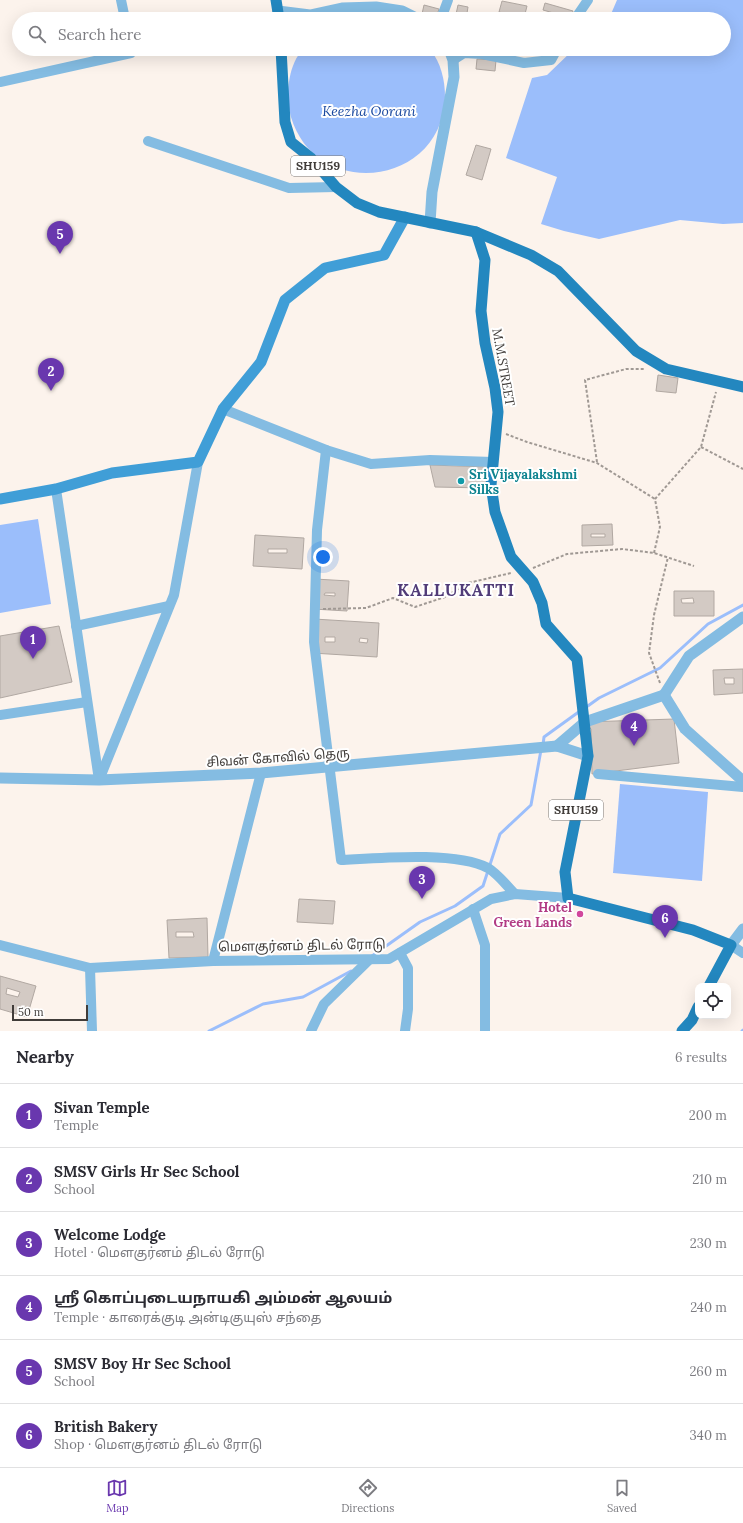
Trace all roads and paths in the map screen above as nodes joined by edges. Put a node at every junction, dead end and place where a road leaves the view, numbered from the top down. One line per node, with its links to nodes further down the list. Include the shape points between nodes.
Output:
1 (121, 0): 5 (street)
2 (276, 0): 6 (main road)
3 (448, 0): 9 (street)
4 (588, 0): 10 (street)
5 (124, 12)
6 (278, 12)
7 (324, 12): 8 (street, via 342,8 376,7)
8 (404, 12)
9 (444, 12)
10 (580, 12)
11 (122, 56): 18 (street)
12 (281, 56): 20 (main road, SHU159, via 285,122 291,142 311,158)
13 (452, 56): 17 (street)
14 (459, 56): 17 (street)
15 (491, 56): 16 (street, via 524,63 551,60)
16 (553, 56)
17 (453, 60): 22 (street, via 454,77 432,192)
18 (0, 82)
19 (148, 141): 20 (street, via 289,188)
20 (336, 187): 21 (main road, SHU159, via 357,203 378,212)
21 (405, 217): 22 (main road, SHU159); 27 (main road, via 384,255 325,268 285,300 261,362)
22 (430, 223): 23 (main road, SHU159)
23 (476, 232): 24 (main road, via 531,255 558,271 636,351); 28 (main road, M.M.STREET / SHU159, via 485,260 481,311 495,388 498,412)
24 (666, 368): 25 (main road); 33 (path, via 626,369 585,380)
25 (719, 381): 26 (main road); 29 (path)
26 (743, 387)
27 (223, 409): 30 (street); 31 (main road)
28 (496, 430): 32 (main road, M.M.STREET / SHU159); 33 (path)
29 (702, 448): 34 (path); 36 (path)
30 (326, 450): 32 (street, via 371,464 430,460); 43 (street, via 317,530)
31 (198, 462): 35 (main road, via 112,473); 42 (street, via 174,595)
32 (493, 462): 41 (main road, M.M.STREET / SHU159, via 491,484 495,512 511,557)
33 (597, 463): 36 (path)
34 (743, 469)
35 (56, 489): 37 (main road); 45 (street)
36 (655, 499): 38 (path, via 660,527)
37 (0, 500)
38 (654, 553): 39 (path); 41 (path, via 622,549 567,554)
39 (668, 557): 40 (path); 46 (path, via 654,615 649,653)
40 (694, 566)
41 (522, 570): 43 (path, via 468,583 445,597 415,607 393,598 366,608); 49 (main road, M.M.STREET / SHU159, via 533,582 542,603 546,624 578,659)
42 (169, 606): 45 (street); 56 (street)
43 (315, 610): 52 (street, via 314,642)
44 (743, 617): 46 (street, via 689,656)
45 (76, 626): 47 (street)
46 (664, 695): 49 (street); 57 (street, via 685,729)
47 (87, 702): 48 (street); 56 (street)
48 (0, 715)
49 (585, 722): 50 (street); 51 (main road, SHU159)
50 (557, 746): 51 (street); 52 (street, சிவன் கோவில் தெரு)
51 (588, 756): 60 (main road, SHU159, via 565,872)
52 (328, 768): 53 (street, சிவன் கோவில் தெரு); 59 (street, via 341,860 403,857 466,860 489,868)
53 (261, 774): 56 (street, சிவன் கோவில் தெரு); 68 (street)
54 (598, 774): 58 (street)
55 (0, 778): 56 (street, சிவன் கோவில் தெரு)
56 (99, 780)
57 (743, 781)
58 (743, 787)
59 (515, 894): 60 (street, மௌகுர்னம் திடல் ரோடு); 61 (street, மௌகுர்னம் திடல் ரோடு, via 491,899)
60 (568, 898): 64 (main road, மௌகுர்னம் திடல் ரோடு, via 693,930)
61 (473, 909): 65 (street, மௌகுர்னம் திடல் ரோடு); 75 (street, via 485,945)
62 (743, 929): 64 (street)
63 (0, 945): 69 (street, மௌகுர்னம் திடல் ரோடு)
64 (731, 945): 66 (street); 70 (main road)
65 (400, 952): 67 (street, மௌகுர்னம் திடல் ரோடு, via 389,959); 74 (street, via 408,968)
66 (743, 953)
67 (369, 960): 68 (street, மௌகுர்னம் திடல் ரோடு); 73 (street, via 324,1004)
68 (213, 961): 69 (street, மௌகுர்னம் திடல் ரோடு)
69 (90, 968): 72 (street)
70 (712, 983)
71 (695, 1014): 76 (main road)
72 (92, 1031)
73 (311, 1031)
74 (405, 1031)
75 (485, 1031)
76 (682, 1031)

